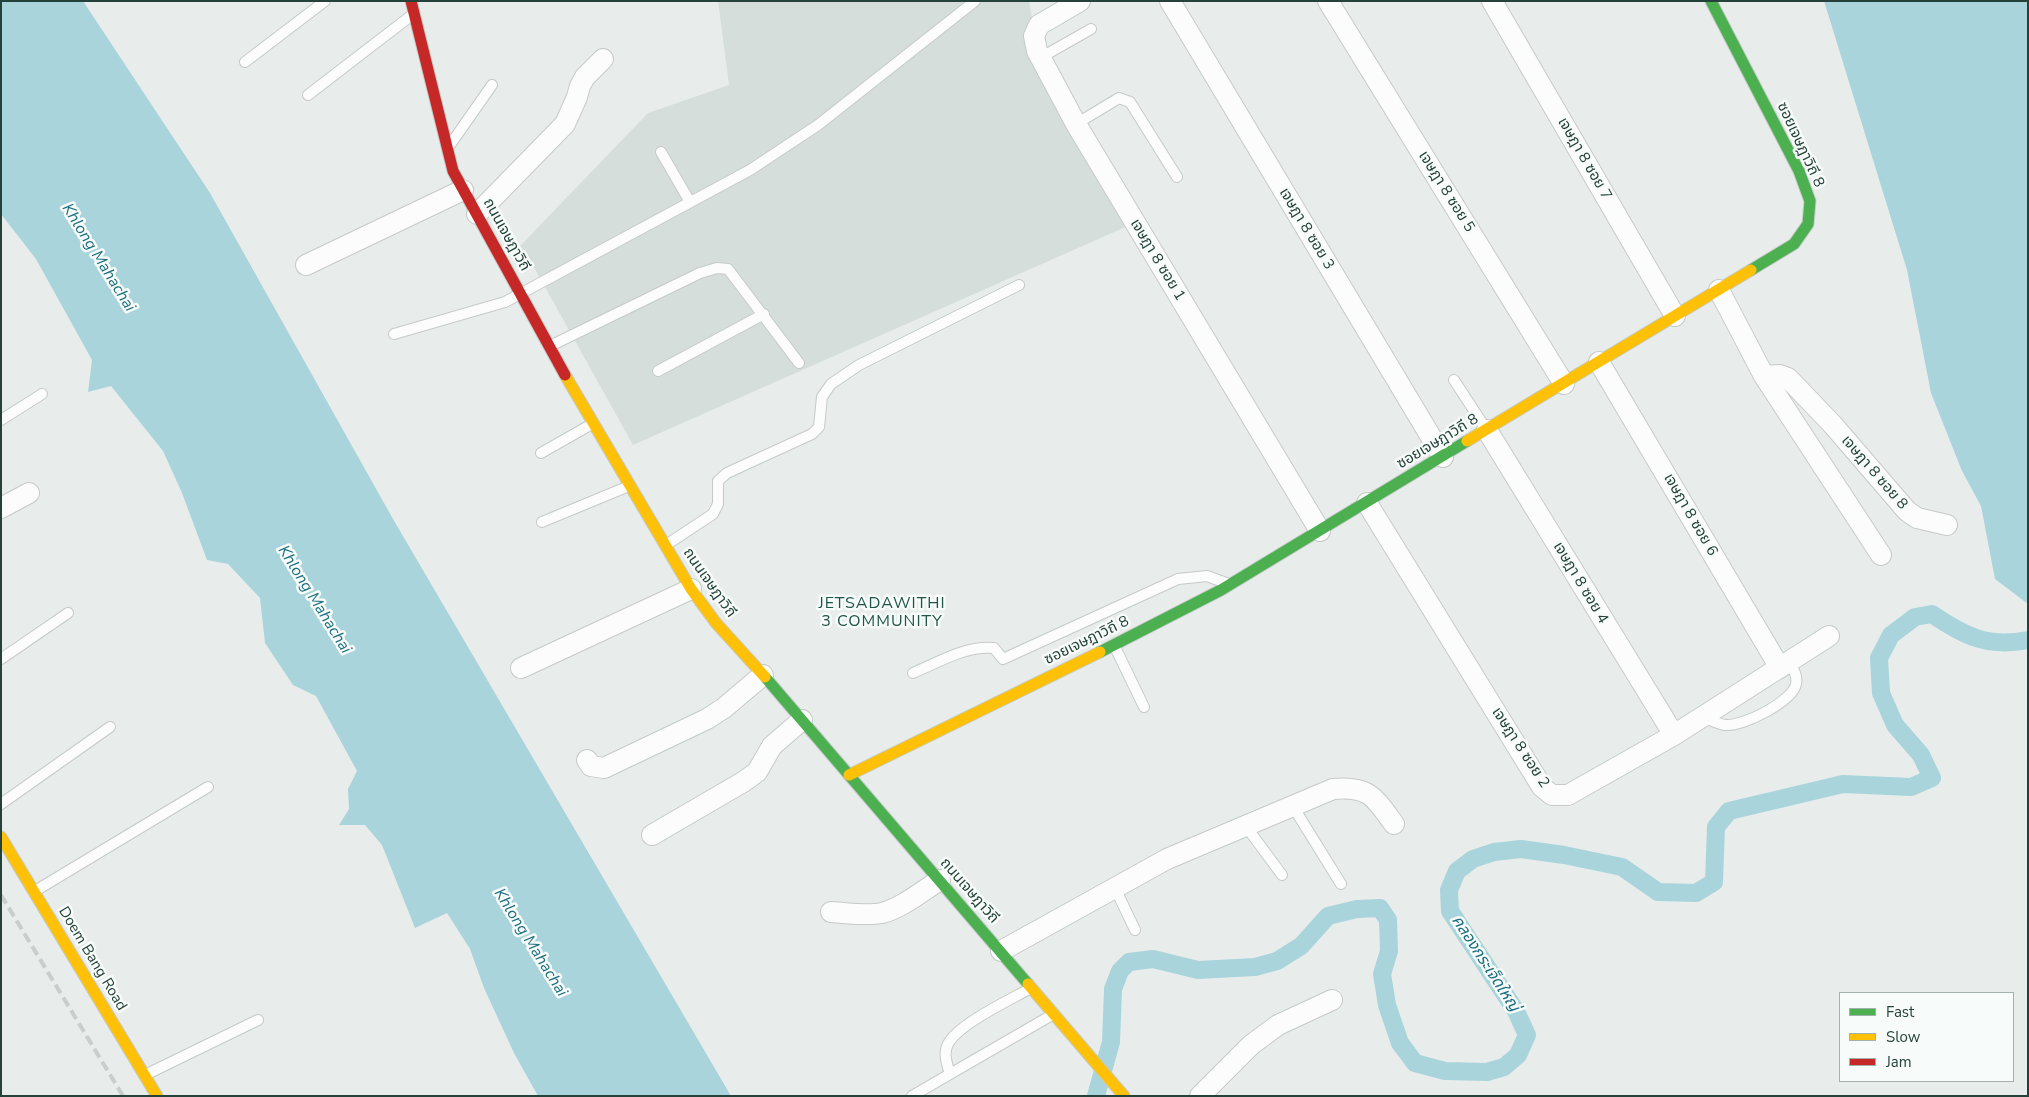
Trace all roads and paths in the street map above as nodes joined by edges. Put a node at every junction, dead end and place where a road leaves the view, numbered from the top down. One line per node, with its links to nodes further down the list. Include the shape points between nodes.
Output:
1 (324, 1): 13 (lane)
2 (411, 1): 9 (street, ถนนเจษฎาวิถี)
3 (975, 1): 21 (lane, via 818,124 750,170)
4 (1080, 1): 11 (street, เจษฎา 8 ซอย 1, via 1038,25 1034,36)
5 (1170, 1): 44 (street, เจษฎา 8 ซอย 3)
6 (1328, 1): 36 (street, เจษฎา 8 ซอย 5)
7 (1492, 1): 28 (street, เจษฎา 8 ซอย 7)
8 (1711, 1): 25 (street, ซอยเจษฎาวิถี 8, via 1799,171 1810,201 1808,224 1794,244)
9 (415, 13): 15 (lane); 17 (street, ถนนเจษฎาวิถี)
10 (1091, 30): 11 (lane)
11 (1040, 58): 16 (street, เจษฎา 8 ซอย 1)
12 (603, 59): 22 (street, via 580,86 565,124)
13 (245, 62)
14 (492, 85): 17 (lane)
15 (308, 95)
16 (1076, 124): 19 (lane, via 1119,98 1130,102); 51 (street, เจษฎา 8 ซอย 1)
17 (447, 150): 20 (street, ถนนเจษฎาวิถี, via 453,171)
18 (661, 152): 21 (lane)
19 (1177, 177)
20 (464, 190): 22 (street, ถนนเจษฎาวิถี); 23 (street)
21 (690, 202): 26 (lane)
22 (477, 214): 26 (street, ถนนเจษฎาวิถี)
23 (306, 265)
24 (1019, 285): 52 (lane, via 859,365 831,384 822,397 819,426 812,434 727,473 718,481 718,504 713,514)
25 (1719, 290): 28 (street, ซอยเจษฎาวิถี 8); 34 (street)
26 (521, 294): 29 (lane, via 490,308); 30 (street, ถนนเจษฎาวิถี)
27 (764, 314): 30 (lane, via 728,269 717,268 700,273); 32 (lane); 33 (lane)
28 (1675, 316): 31 (street, ซอยเจษฎาวิถี 8)
29 (394, 334)
30 (550, 347): 39 (street, ถนนเจษฎาวิถี)
31 (1600, 362): 36 (street, ซอยเจษฎาวิถี 8); 60 (street, เจษฎา 8 ซอย 6)
32 (798, 363)
33 (658, 371)
34 (1764, 376): 40 (street, เจษฎา 8 ซอย 8, via 1788,378); 42 (street)
35 (1454, 380): 41 (lane)
36 (1564, 384): 41 (street, ซอยเจษฎาวิถี 8)
37 (42, 394): 38 (lane)
38 (1, 420)
39 (593, 423): 43 (lane); 45 (street, ถนนเจษฎาวิถี)
40 (1833, 425): 42 (street, เจษฎา 8 ซอย 8); 50 (street, เจษฎา 8 ซอย 8, via 1906,511 1917,518)
41 (1487, 430): 44 (street, ซอยเจษฎาวิถี 8); 68 (street, เจษฎา 8 ซอย 4)
42 (1808, 444): 53 (street)
43 (541, 453)
44 (1443, 457): 47 (street, ซอยเจษฎาวิถี 8)
45 (629, 486): 49 (lane); 52 (street, ถนนเจษฎาวิถี)
46 (29, 493): 48 (street)
47 (1367, 503): 51 (street, ซอยเจษฎาวิถี 8); 68 (street, เจษฎา 8 ซอย 2, via 1542,787 1552,795 1568,795)
48 (1, 508)
49 (542, 522)
50 (1946, 525)
51 (1320, 531): 54 (street, ซอยเจษฎาวิถี 8)
52 (665, 546): 55 (street, ถนนเจษฎาวิถี)
53 (1881, 555)
54 (1230, 584): 58 (street, ซอยเจษฎาวิถี 8); 63 (lane, via 1207,576 1178,579 1003,659 994,648 983,647 967,650)
55 (691, 590): 61 (street); 62 (street, ถนนเจษฎาวิถี)
56 (68, 612): 59 (lane)
57 (1828, 636): 60 (street, เจษฎา 8 ซอย 2)
58 (1114, 644): 64 (lane); 70 (street, ซอยเจษฎาวิถี 8)
59 (1, 659)
60 (1785, 665): 65 (street, เจษฎา 8 ซอย 2); 65 (lane, via 1796,673 1793,693 1760,715 1740,724 1725,725)
61 (521, 668)
62 (763, 674): 66 (street, ถนนเจษฎาวิถี); 69 (street, via 708,719 604,768 596,768)
63 (913, 674)
64 (1144, 707)
65 (1703, 717): 68 (street, เจษฎา 8 ซอย 2)
66 (802, 720): 70 (street, ถนนเจษฎาวิถี); 76 (street, via 772,746 757,772 744,782)
67 (110, 727): 72 (lane)
68 (1674, 735)
69 (587, 760)
70 (849, 775): 79 (street, ถนนเจษฎาวิถี)
71 (208, 787): 82 (lane)
72 (1, 804)
73 (1292, 805): 74 (street, via 1333,789 1363,790 1374,798); 75 (street); 80 (lane)
74 (1394, 824)
75 (1245, 825): 78 (lane); 81 (street, via 1167,859)
76 (652, 835)
77 (1, 838): 82 (street, Doem Bang Road)
78 (1282, 875)
79 (940, 880): 83 (street, via 882,913); 85 (street, ถนนเจษฎาวิถี)
80 (1342, 884)
81 (1115, 888): 84 (lane); 85 (street)
82 (35, 892): 91 (street, Doem Bang Road)
83 (831, 912)
84 (1135, 930)
85 (1001, 951): 86 (street, ถนนเจษฎาวิถี)
86 (1032, 988): 88 (street, ถนนเจษฎาวิถี); 90 (lane, via 959,1030 948,1044 946,1055)
87 (1332, 1000): 95 (street, via 1278,1025 1251,1045)
88 (1054, 1014): 90 (lane); 94 (street, ถนนเจษฎาวิถี)
89 (258, 1020): 91 (lane)
90 (950, 1074): 93 (lane)
91 (144, 1075): 92 (street, Doem Bang Road)
92 (157, 1096)
93 (912, 1096)
94 (1124, 1096)
95 (1200, 1096)

